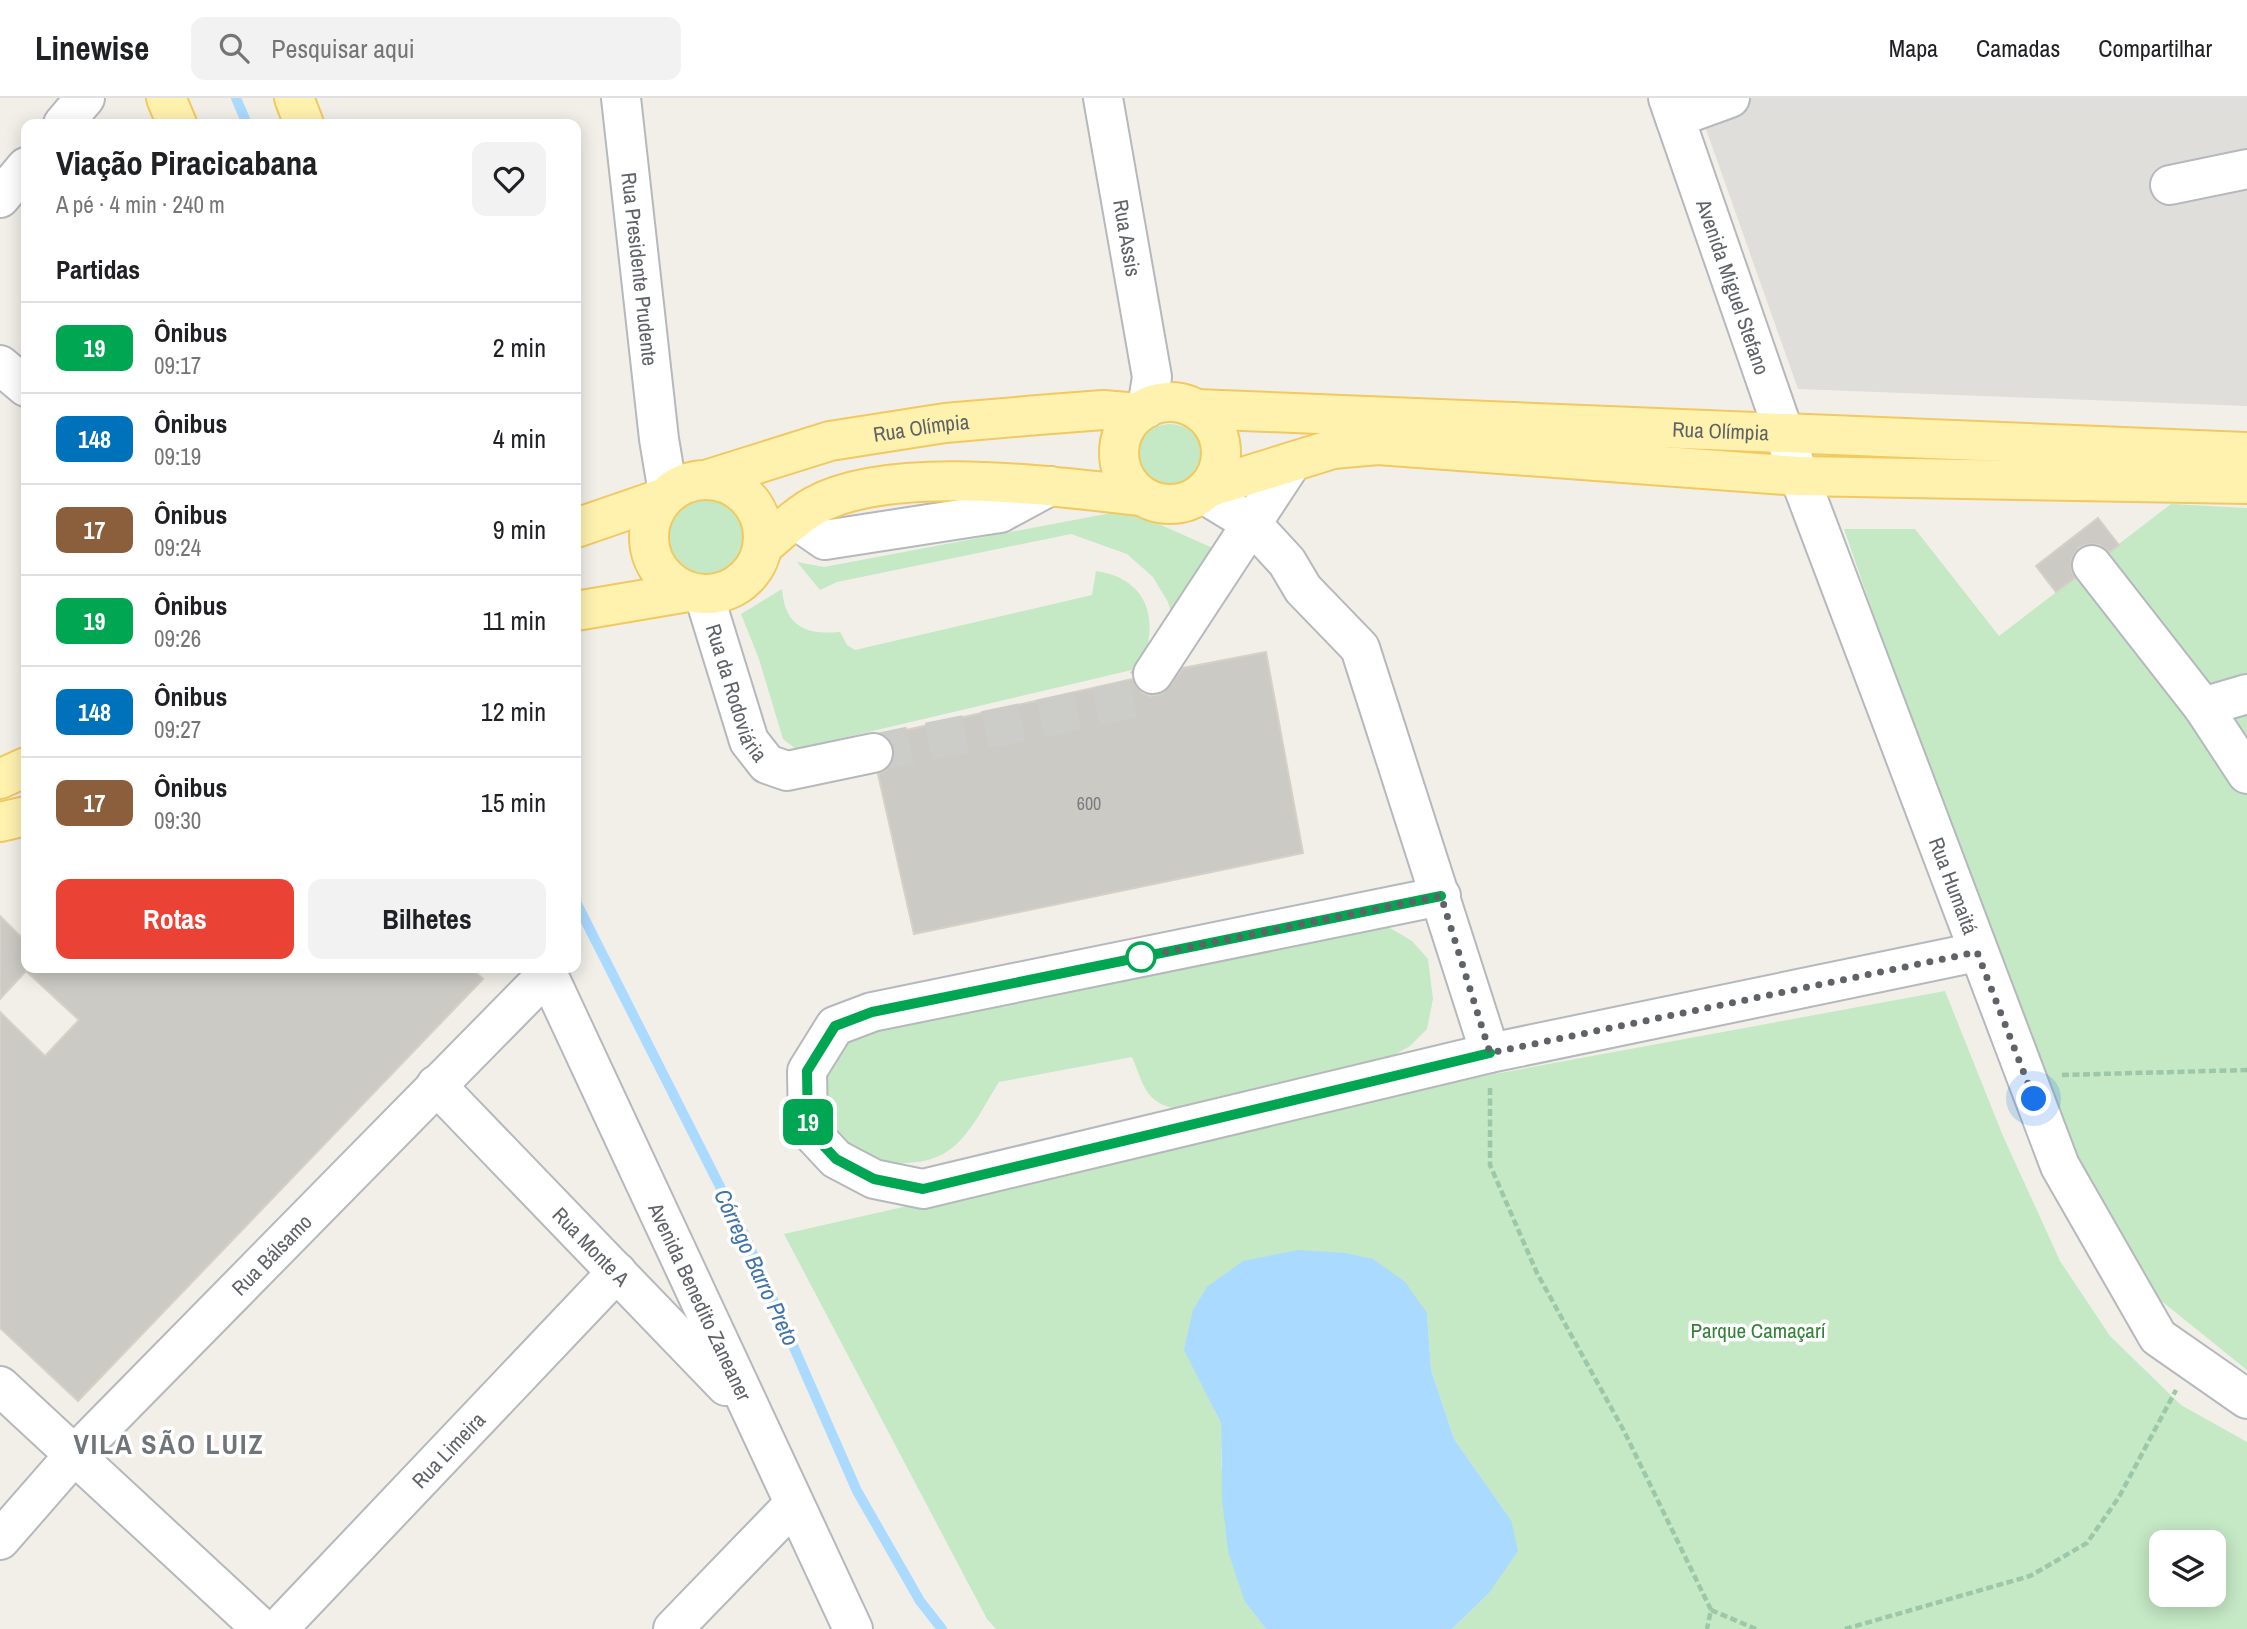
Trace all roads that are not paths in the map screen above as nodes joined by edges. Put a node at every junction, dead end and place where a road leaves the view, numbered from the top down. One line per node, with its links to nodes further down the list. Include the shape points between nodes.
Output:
1 (85, 98): 8 (street)
2 (166, 98): 9 (main road)
3 (294, 98): 10 (main road)
4 (621, 98): 19 (street, Rua Presidente Prudente)
5 (1103, 98): 17 (street, Rua Assis)
6 (1730, 98): 7 (street)
7 (1671, 108): 18 (street, Avenida Miguel Stefano)
8 (67, 119)
9 (175, 119)
10 (302, 119)
11 (2247, 169): 13 (street)
12 (21, 173): 14 (street)
13 (2170, 185)
14 (0, 198)
15 (0, 365): 16 (street)
16 (21, 383)
17 (1161, 402): 18 (main road, Rua Olímpia); 23 (main road, Rua Olímpia, via 945,423 843,439); 25 (main road, via 1210,421 1219,437 1217,473); 27 (main road, via 1126,427 1119,446 1124,473)
18 (1787, 434): 20 (main road, Rua Olímpia); 22 (street, Avenida Miguel Stefano)
19 (659, 439): 23 (street); 26 (street, Rua Presidente Prudente)
20 (2247, 452)
21 (1292, 462): 22 (main road, Rua Olímpia, via 1333,449 1378,445); 25 (main road, Rua Olímpia); 29 (street)
22 (1799, 476): 24 (main road, Rua Olímpia); 42 (street, Rua Humaitá)
23 (706, 479): 26 (main road, via 680,485); 30 (main road, via 739,489 751,500 763,530)
24 (2247, 484)
25 (1197, 495): 27 (main road, via 1160,503); 29 (street)
26 (666, 496): 28 (main road); 32 (main road, via 649,527 652,560 673,585)
27 (1142, 496): 30 (main road, via 1007,482 878,485 813,506)
28 (581, 526)
29 (1241, 536): 34 (street); 41 (street, via 1303,589 1360,648)
30 (763, 545): 32 (main road, via 751,572 738,585 722,592)
31 (2092, 565): 36 (street)
32 (696, 593): 33 (main road); 37 (street, Rua da Rodoviária, via 749,741 766,764 787,771)
33 (581, 610)
34 (1153, 674)
35 (2247, 694): 36 (street)
36 (2203, 707): 39 (street)
37 (873, 753)
38 (21, 769): 40 (main road)
39 (2247, 774)
40 (0, 779)
41 (1441, 896): 45 (street); 45 (street, via 872,1012 835,1026 807,1071 808,1129 836,1159 874,1179 923,1189)
42 (1977, 952): 45 (street); 49 (street, Rua Humaitá, via 2060,1166 2158,1337)
43 (544, 973): 46 (street, Rua Bálsamo)
44 (547, 973): 50 (street, Avenida Benedito Zaneaner)
45 (1490, 1053)
46 (436, 1085): 47 (street, Rua Monte A); 51 (street, Rua Bálsamo)
47 (617, 1272): 50 (street, Rua Monte A); 55 (street, Rua Limeira)
48 (0, 1386): 51 (street)
49 (2247, 1399)
50 (748, 1409): 52 (street, Avenida Benedito Zaneaner)
51 (75, 1454): 53 (street, Rua Bálsamo); 54 (street)
52 (793, 1505): 56 (street); 57 (street, Avenida Benedito Zaneaner)
53 (0, 1540)
54 (262, 1629)
55 (278, 1629)
56 (673, 1629)
57 (853, 1629)

